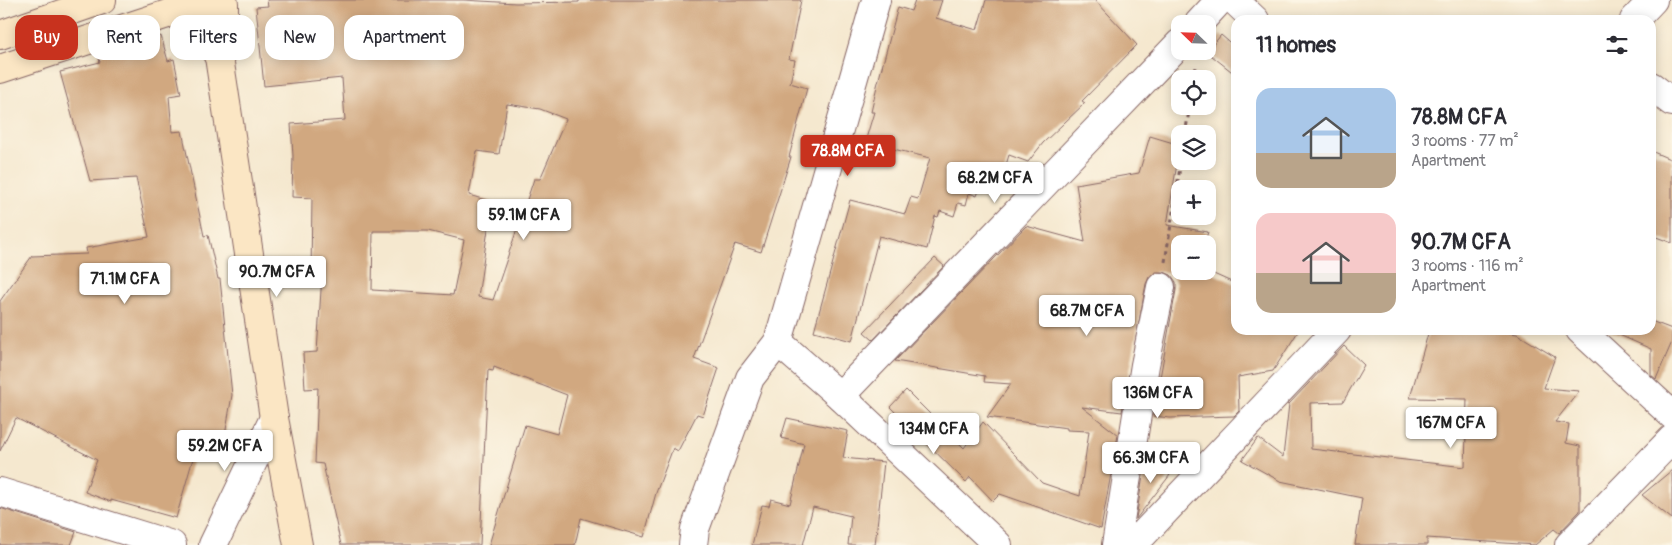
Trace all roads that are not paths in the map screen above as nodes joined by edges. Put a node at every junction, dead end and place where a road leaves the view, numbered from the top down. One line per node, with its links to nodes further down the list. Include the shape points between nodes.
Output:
1 (102, 0): 10 (street)
2 (876, 0): 18 (street)
3 (1220, 0): 7 (street)
4 (1234, 0): 8 (street)
5 (1653, 0): 9 (street)
6 (207, 3): 12 (street); 21 (street, via 206,35 219,57)
7 (1206, 15)
8 (1250, 15)
9 (1639, 15)
10 (0, 35)
11 (1171, 52): 19 (street)
12 (0, 69)
13 (1656, 90): 14 (street)
14 (1672, 102)
15 (1161, 287): 29 (street)
16 (1332, 335): 30 (street)
17 (1585, 335): 20 (street)
18 (778, 342): 19 (street); 27 (street, via 750,378 695,528)
19 (840, 396): 28 (street)
20 (1672, 415)
21 (274, 418): 25 (street); 26 (street)
22 (1672, 439): 31 (street)
23 (0, 492): 24 (street)
24 (172, 545)
25 (213, 545)
26 (298, 545)
27 (693, 545)
28 (998, 545)
29 (1116, 545)
30 (1132, 545)
31 (1569, 545)

